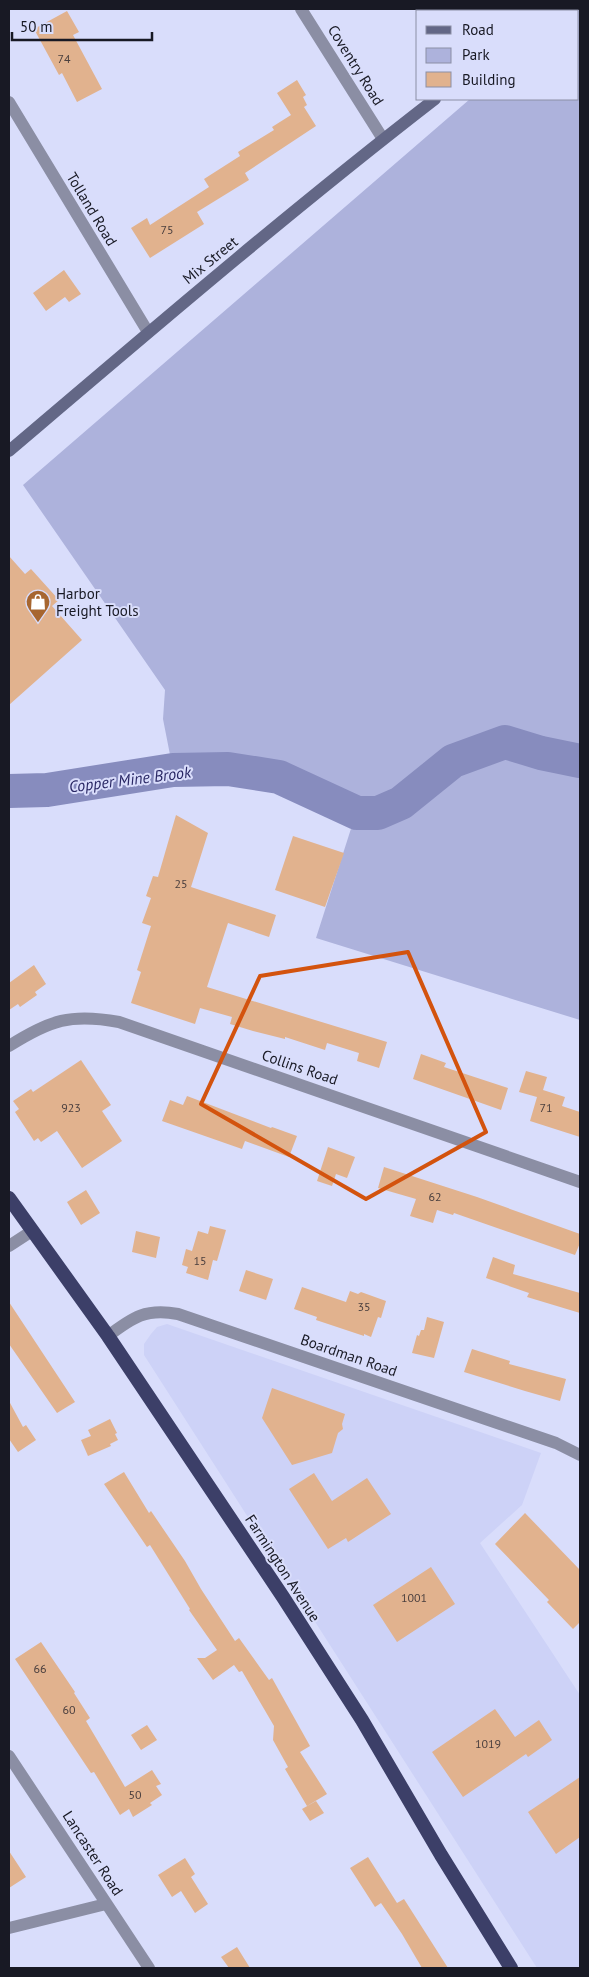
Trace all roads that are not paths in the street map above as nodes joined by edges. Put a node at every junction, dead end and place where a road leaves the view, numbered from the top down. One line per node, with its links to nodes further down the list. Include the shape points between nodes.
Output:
1 (301, 9): 4 (street, Coventry Road)
2 (434, 100): 4 (main road, Mix Street)
3 (9, 102): 5 (street, Tolland Road)
4 (383, 139): 5 (main road, Mix Street)
5 (148, 332): 6 (main road, Mix Street)
6 (9, 451)
7 (9, 1046): 8 (street, Collins Road, via 44,1025 67,1019 120,1022)
8 (580, 1182)
9 (9, 1198): 10 (highway, Farmington Avenue)
10 (32, 1231): 11 (street); 12 (highway, Farmington Avenue)
11 (9, 1246)
12 (108, 1336): 13 (street, Boardman Road, via 138,1315 178,1314 556,1443); 18 (highway, Farmington Avenue, via 278,1588)
13 (580, 1455)
14 (9, 1756): 15 (street, Lancaster Road)
15 (106, 1904): 16 (street); 17 (street, Lancaster Road)
16 (9, 1928)
17 (149, 1968)
18 (511, 1968)

